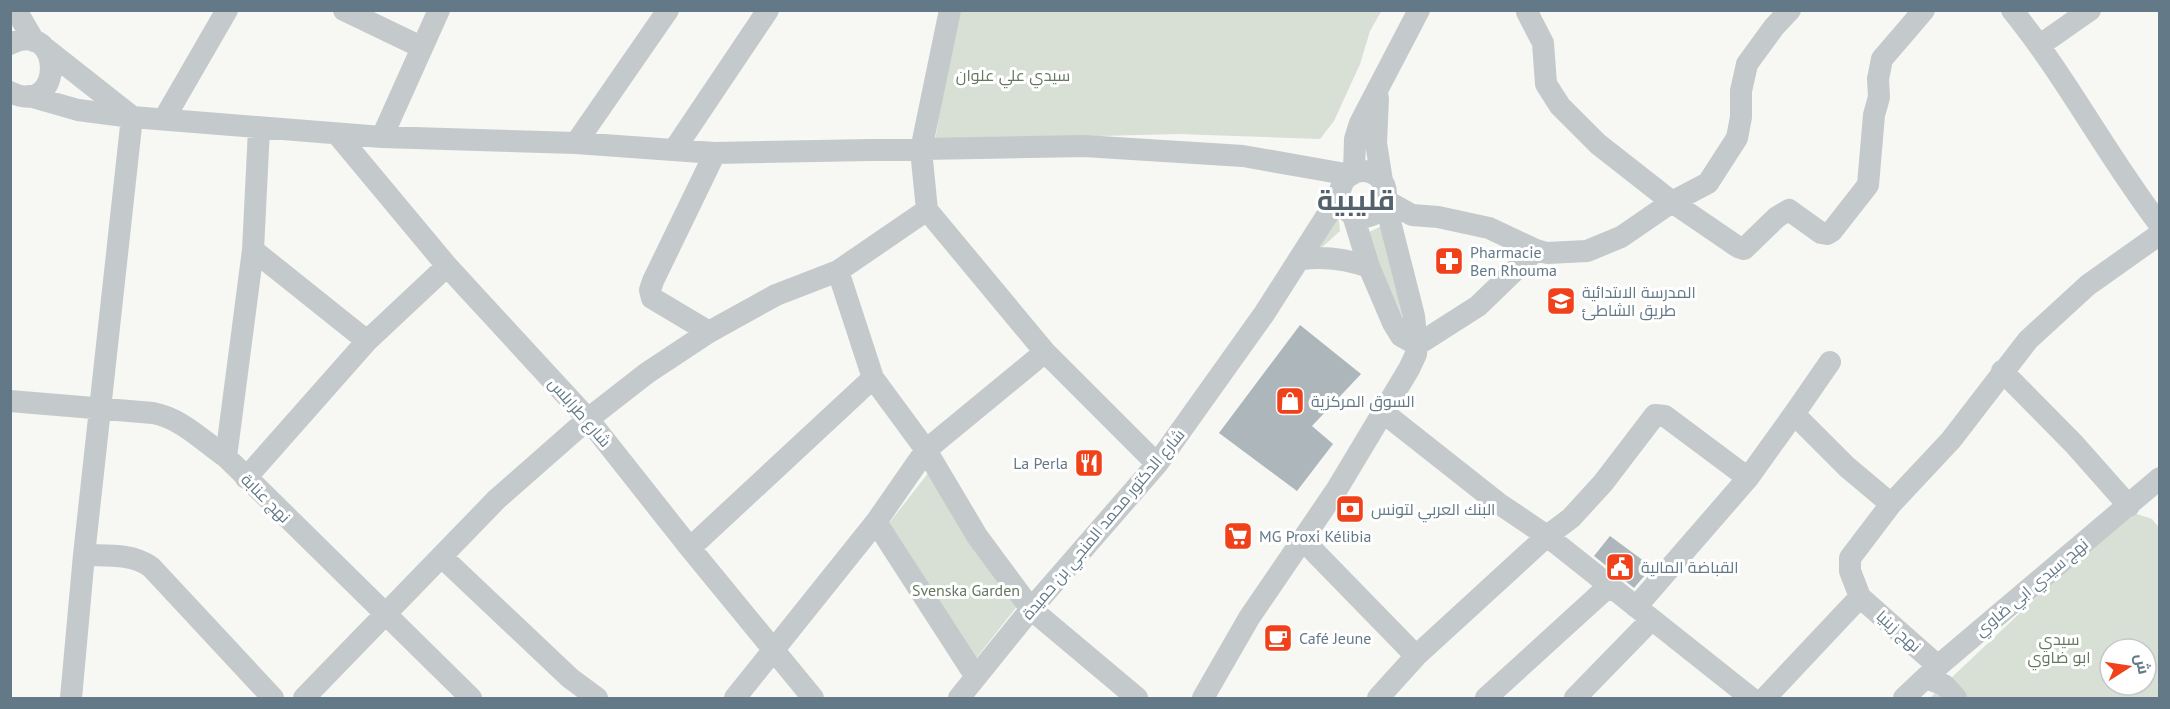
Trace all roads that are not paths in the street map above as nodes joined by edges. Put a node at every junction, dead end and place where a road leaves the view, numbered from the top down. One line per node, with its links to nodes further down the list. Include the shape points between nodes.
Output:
1 (16, 10): 15 (street)
2 (227, 10): 21 (street)
3 (344, 10): 17 (street)
4 (439, 10): 17 (street)
5 (668, 10): 25 (street)
6 (768, 10): 26 (street)
7 (950, 10): 27 (street)
8 (1419, 10): 18 (street)
9 (1790, 10): 31 (street, via 1747,64 1737,138 1728,154 1707,183)
10 (1924, 10): 31 (street, via 1882,59 1868,184 1832,231 1821,233 1789,210 1744,249)
11 (2013, 10): 16 (street)
12 (2090, 10): 16 (street)
13 (1527, 11): 31 (street, via 1543,43 1546,84 1560,106 1598,144)
14 (10, 44): 15 (street, via 21,40)
15 (40, 45): 19 (street, via 51,57 51,76 42,90); 20 (street)
16 (2040, 45): 34 (street, via 2131,187)
17 (421, 47): 24 (street)
18 (1381, 82): 29 (street, via 1360,123); 30 (street, via 1376,122)
19 (18, 98): 20 (street)
20 (132, 117): 21 (street); 50 (street)
21 (164, 119): 22 (street)
22 (259, 129): 23 (street); 36 (street)
23 (337, 134): 24 (street); 39 (street, شارع طرابلس)
24 (382, 137): 25 (street)
25 (576, 142): 26 (street)
26 (674, 150): 28 (street)
27 (921, 150): 28 (street); 29 (street, via 1084,146 1243,156); 32 (street)
28 (715, 153): 42 (street, via 650,291 652,298)
29 (1347, 183): 30 (street, via 1366,171 1372,173); 33 (street, via 1343,205); 38 (street, شارع الدكتور محمد المنجي بن حميدة)
30 (1384, 194): 33 (street, via 1381,209 1368,217); 37 (street, via 1393,207 1412,215 1489,228); 44 (street, via 1414,316)
31 (1672, 202): 37 (street, via 1621,237 1587,251)
32 (927, 210): 41 (street); 45 (street)
33 (1353, 215): 40 (street)
34 (2160, 225)
35 (2160, 234): 47 (street, via 2088,285 2028,340)
36 (253, 250): 43 (street); 55 (street)
37 (1536, 250): 44 (street, via 1478,306)
38 (1301, 259): 40 (street, via 1343,259); 56 (street, شارع الدكتور محمد المنجي بن حميدة)
39 (447, 266): 43 (street); 53 (street, شارع طرابلس)
40 (1369, 267): 44 (street, via 1396,330)
41 (838, 271): 42 (street, via 776,296); 48 (street)
42 (709, 332): 53 (street)
43 (367, 341): 57 (street)
44 (1417, 345): 51 (street, via 1410,366)
45 (1045, 352): 54 (street); 56 (street)
46 (1830, 362): 52 (street)
47 (2002, 371): 60 (street, via 1951,440); 61 (street)
48 (873, 378): 54 (street); 65 (street)
49 (10, 401): 50 (street, نهج عنابة)
50 (101, 407): 55 (street, نهج عنابة, via 166,415); 66 (street)
51 (1383, 412): 63 (street, via 1498,503); 64 (street)
52 (1794, 414): 58 (street); 60 (street)
53 (588, 419): 65 (street, شارع طرابلس); 67 (street, via 496,499)
54 (926, 450): 62 (street); 70 (street, via 977,536)
55 (226, 457): 57 (street, نهج عنابة)
56 (1157, 464): 70 (street, شارع الدكتور محمد المنجي بن حميدة)
57 (246, 478): 71 (street, نهج عنابة)
58 (1748, 478): 63 (street, via 1658,414 1603,483); 72 (street)
59 (2160, 478): 61 (street, نهج سيدي ابي ضاوي)
60 (1891, 504): 69 (street, via 1850,558 1850,571)
61 (2129, 506): 75 (street, نهج سيدي ابي ضاوي)
62 (876, 522): 73 (street); 76 (street)
63 (1547, 536): 68 (street); 74 (street)
64 (1303, 540): 74 (street); 88 (street, via 1249,618)
65 (690, 548): 73 (street, شارع طرابلس)
66 (84, 555): 79 (street); 80 (street, via 132,557 151,567)
67 (442, 557): 71 (street); 83 (street)
68 (1609, 586): 72 (street); 89 (street)
69 (1860, 597): 75 (street, نهج زينيا); 91 (street)
70 (1031, 609): 76 (street, شارع الدكتور محمد المنجي بن حميدة); 87 (street)
71 (384, 614): 81 (street); 82 (street, نهج عنابة)
72 (1644, 614): 77 (street); 90 (street)
73 (774, 650): 84 (street); 85 (street, شارع طرابلس)
74 (1416, 656): 78 (street)
75 (1932, 672): 92 (street, نهج سيدي ابي ضاوي); 93 (street, نهج زينيا)
76 (976, 676): 86 (street, شارع الدكتور محمد المنجي بن حميدة)
77 (1583, 696)
78 (1382, 697)
79 (70, 699)
80 (273, 699)
81 (304, 699)
82 (471, 699)
83 (597, 699)
84 (735, 699)
85 (813, 699)
86 (958, 699)
87 (1137, 699)
88 (1203, 699)
89 (1486, 699)
90 (1751, 699)
91 (1765, 699)
92 (1904, 699)
93 (1956, 699)

